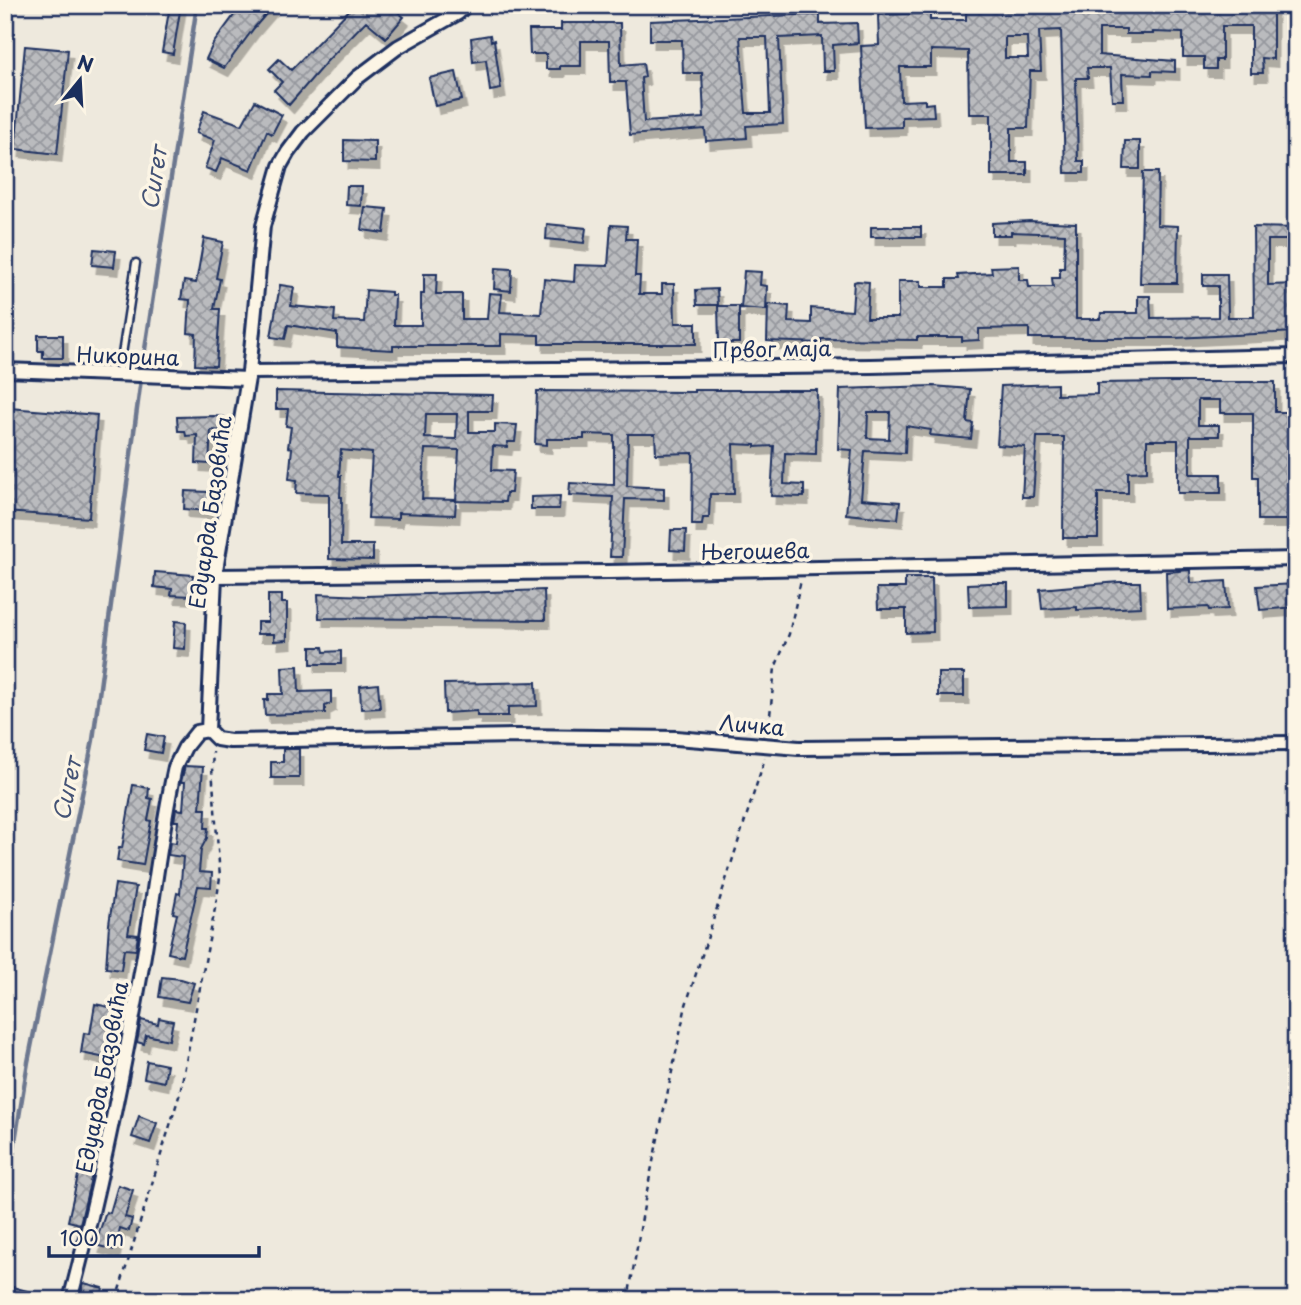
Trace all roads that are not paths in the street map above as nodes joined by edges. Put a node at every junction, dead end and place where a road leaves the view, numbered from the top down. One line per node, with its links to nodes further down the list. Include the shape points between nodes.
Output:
1 (466, 5): 6 (street, Едуарда Базовића, via 357,78 288,152 263,226)
2 (136, 263): 5 (lane)
3 (1296, 356): 6 (street, Првог маја)
4 (5, 370): 5 (street, Никорина)
5 (119, 374): 6 (street, Никорина)
6 (249, 375): 8 (street, Едуарда Базовића)
7 (1296, 559): 8 (street, Његошева)
8 (215, 576): 9 (street, Едуарда Базовића)
9 (213, 734): 10 (street, Личка, via 230,741 676,738 823,748); 11 (street, Едуарда Базовића, via 197,732 175,766 111,1127)
10 (1296, 743)
11 (70, 1300)

